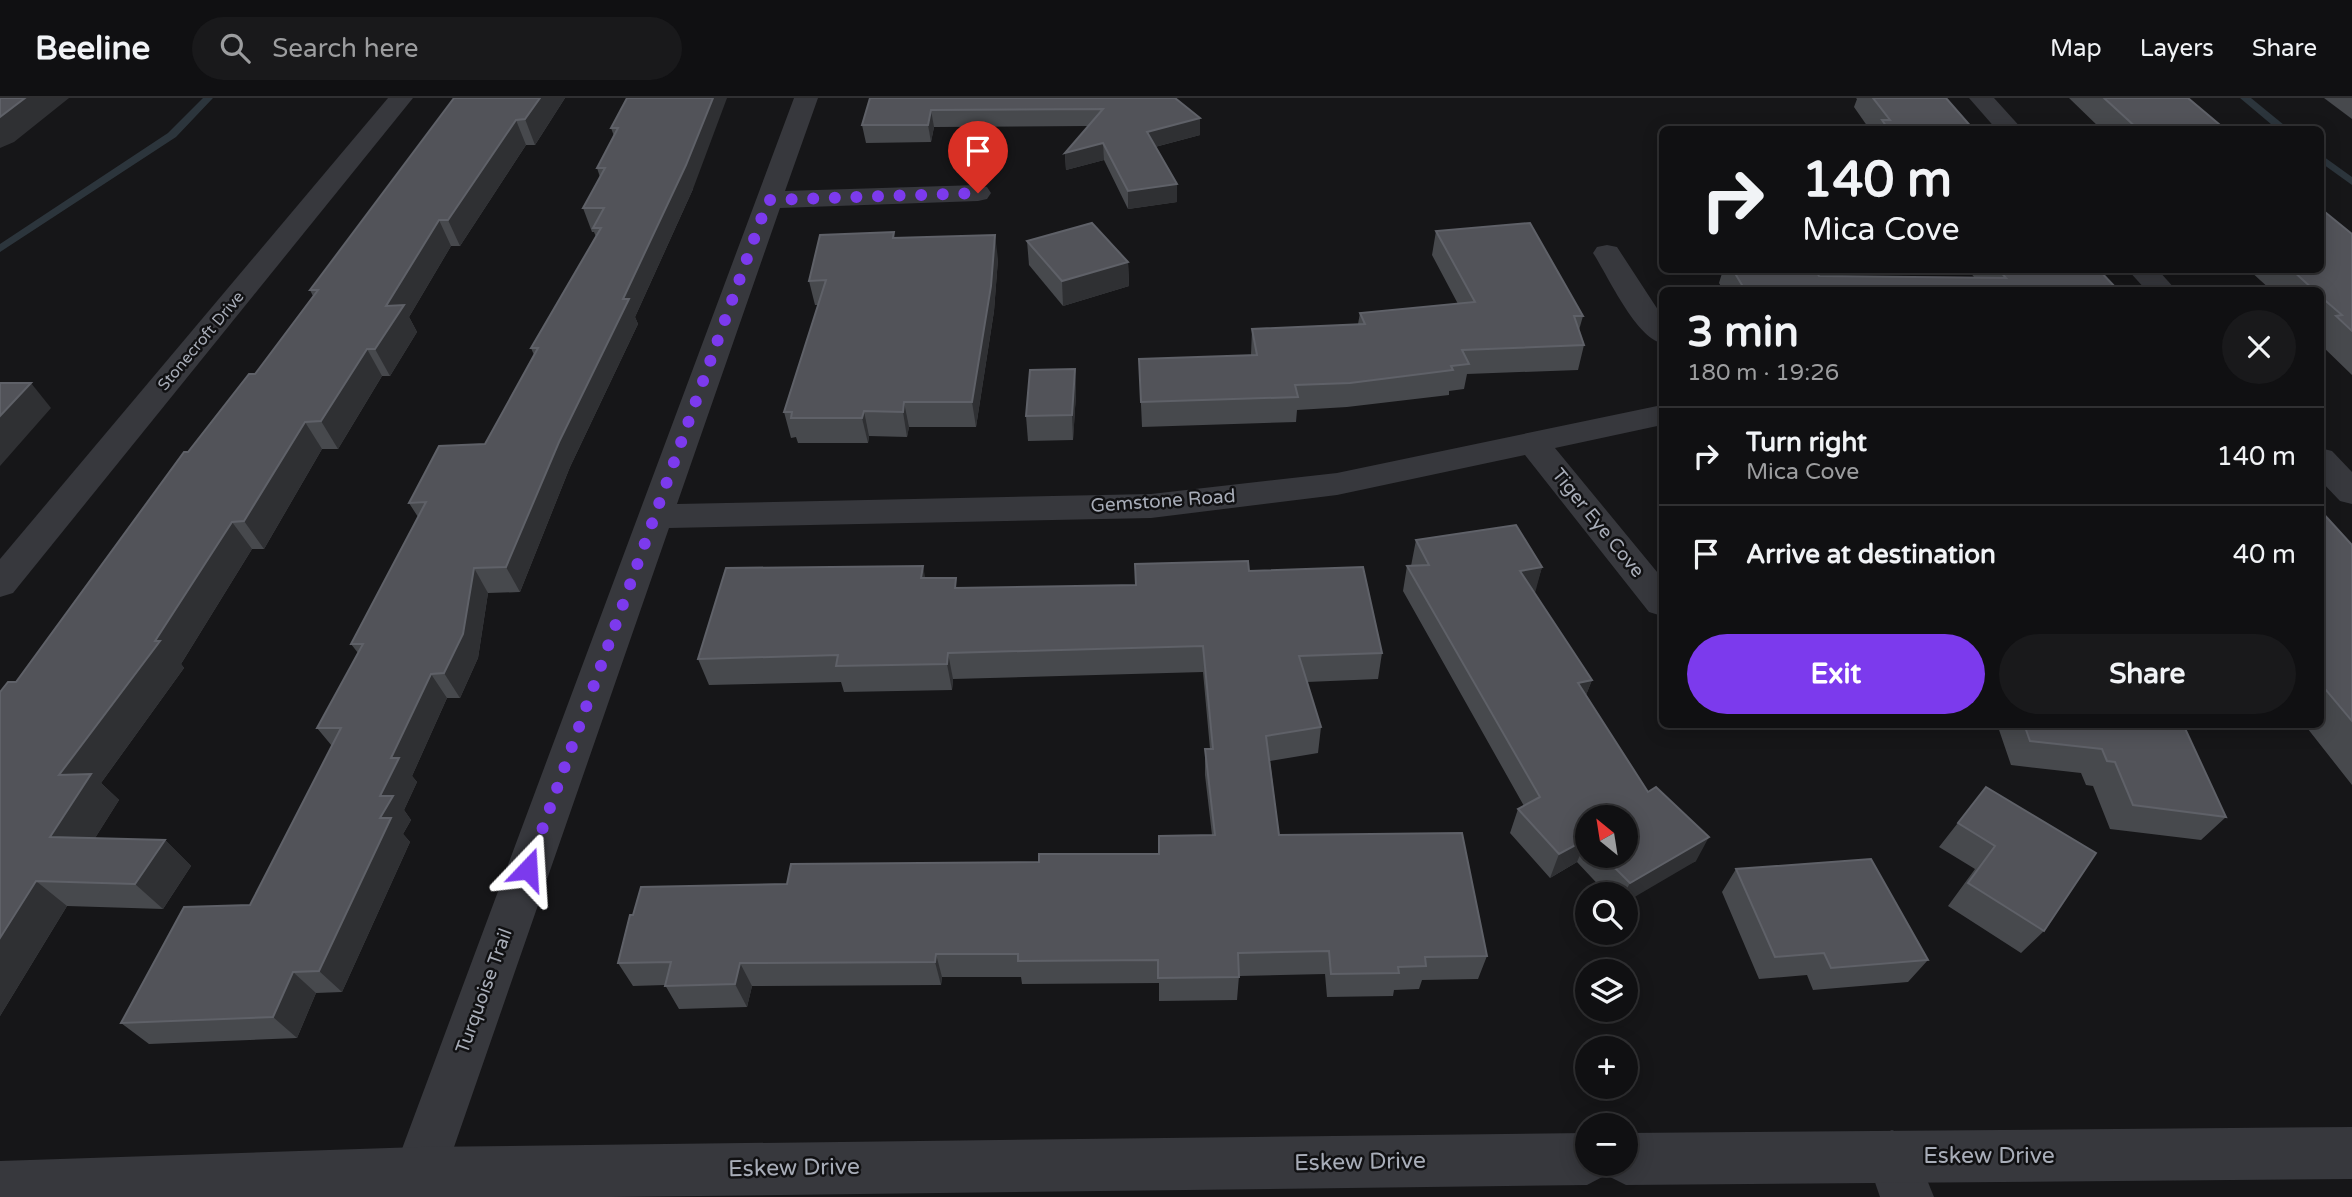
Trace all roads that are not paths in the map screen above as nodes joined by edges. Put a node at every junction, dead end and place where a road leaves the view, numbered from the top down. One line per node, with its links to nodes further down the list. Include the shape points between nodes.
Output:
1 (401, 98): 16 (street, Stonecroft Drive)
2 (806, 98): 6 (street, Turquoise Trail)
3 (1981, 98): 4 (street)
4 (2007, 126)
5 (978, 193): 6 (street)
6 (768, 200): 15 (street, Turquoise Trail)
7 (1607, 253): 10 (street)
8 (2145, 273): 9 (street)
9 (2159, 287)
10 (1659, 331)
11 (1659, 416): 12 (street, Gemstone Road)
12 (1533, 443): 15 (street, Gemstone Road, via 1337,484 1151,506); 17 (street, Tiger Eye Cove)
13 (2324, 463): 14 (street)
14 (2352, 493)
15 (657, 516): 21 (street, Turquoise Trail)
16 (0, 584)
17 (1659, 599)
18 (2352, 1153): 22 (street, Eskew Drive)
19 (1575, 1159): 23 (street, Eskew Drive)
20 (1638, 1160): 22 (street, Eskew Drive)
21 (419, 1173): 23 (street, Eskew Drive); 24 (street, Eskew Drive)
22 (1900, 1177)
23 (941, 1181)
24 (0, 1188)

